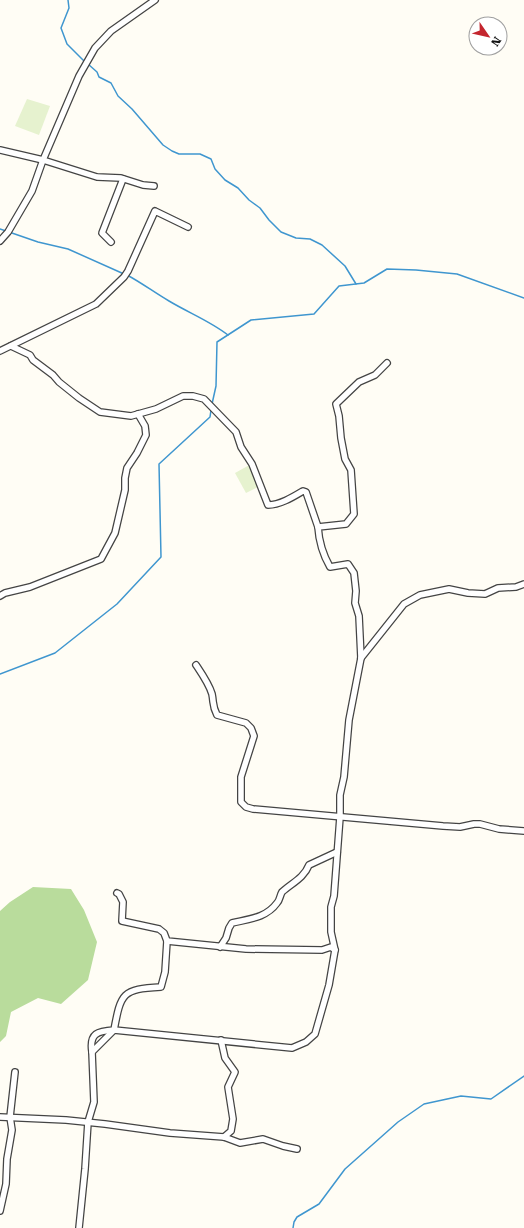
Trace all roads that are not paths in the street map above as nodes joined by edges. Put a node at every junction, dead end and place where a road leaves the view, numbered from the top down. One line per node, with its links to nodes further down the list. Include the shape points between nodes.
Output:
1 (155, 0): 3 (street, via 112,31 95,48)
2 (0, 150): 3 (street)
3 (43, 160): 4 (street, via 97,177); 7 (street, via 27,201)
4 (123, 179): 5 (street); 8 (street, via 102,233)
5 (154, 186)
6 (188, 227): 9 (street, via 155,211 128,271 96,304)
7 (0, 241)
8 (111, 242)
9 (11, 346): 10 (street); 12 (street, via 30,355 59,382 100,412 131,416)
10 (0, 351)
11 (387, 363): 13 (street, via 375,375 359,382 336,404 345,459 351,470 354,514 346,524)
12 (138, 414): 13 (street, via 156,409 183,396 204,399 236,432 268,505 306,492); 15 (street, via 145,426 146,435 127,468 125,490 115,533 101,558 30,587)
13 (318, 527): 16 (street, via 323,555 330,567 348,564 354,573)
14 (524, 584): 16 (street, via 498,588 485,594 449,589 420,595 404,604)
15 (0, 596)
16 (361, 658): 18 (street, via 349,720 340,795)
17 (196, 665): 18 (street, via 212,694 213,707 217,715 246,723 254,736 241,777 241,802 253,809)
18 (340, 817): 19 (street, via 460,827 480,824); 20 (street)
19 (524, 831)
20 (337, 852): 23 (street, via 309,865 296,882 281,893 278,902 268,912 262,916 232,923); 24 (street, via 331,907 331,932)
21 (117, 893): 22 (street, via 123,902 122,921 159,929)
22 (167, 941): 23 (street); 25 (street, via 165,972 161,987 126,993 119,1004)
23 (220, 947): 24 (street, via 322,950 331,947)
24 (335, 950): 26 (street, via 329,985 315,1034 306,1042 292,1048)
25 (114, 1030): 26 (street); 27 (street); 27 (street, via 98,1032 91,1046)
26 (221, 1040): 32 (street, via 225,1058 235,1072 228,1087 234,1119 231,1130)
27 (92, 1052): 31 (street, via 94,1102)
28 (15, 1072): 30 (street)
29 (0, 1117): 30 (street)
30 (10, 1117): 31 (street); 34 (street, via 12,1130)
31 (88, 1122): 32 (street); 35 (street)
32 (224, 1137): 33 (street, via 240,1143 263,1139)
33 (297, 1149)
34 (0, 1211)
35 (79, 1228)

